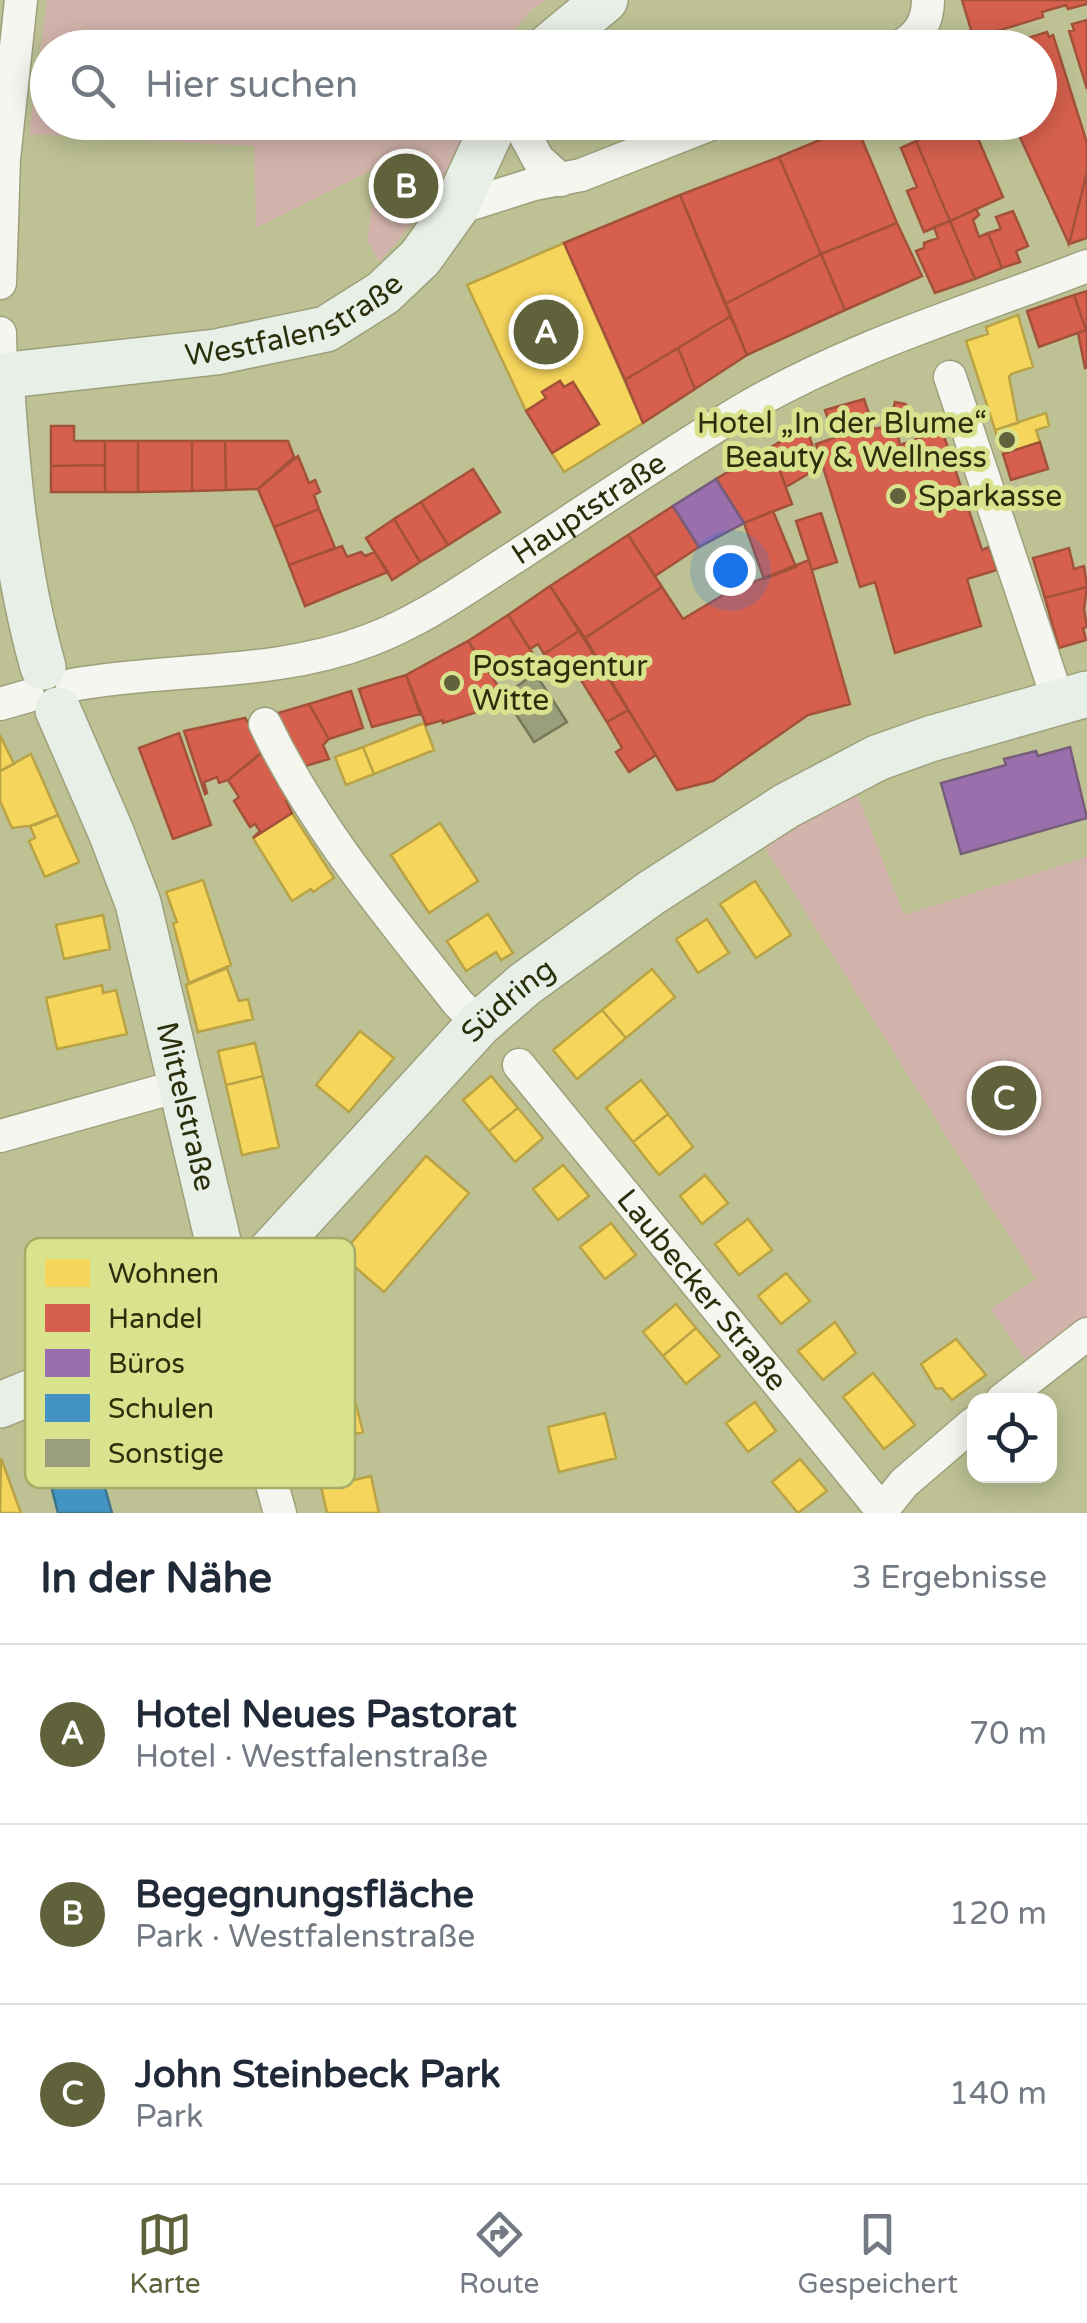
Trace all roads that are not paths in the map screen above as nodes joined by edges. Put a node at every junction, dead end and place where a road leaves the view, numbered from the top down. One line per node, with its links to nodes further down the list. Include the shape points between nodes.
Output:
1 (22, 0): 12 (street, via 4,158)
2 (605, 0): 4 (street)
3 (928, 0): 5 (street)
4 (569, 30)
5 (921, 30)
6 (486, 140): 10 (street, Westfalenstraße)
7 (527, 140): 9 (street)
8 (672, 140): 9 (street)
9 (561, 180): 10 (street)
10 (455, 209): 14 (street, Westfalenstraße, via 383,294 326,328 216,352)
11 (1087, 266): 16 (street, Hauptstraße, via 804,376 436,608 368,641 282,665 120,676)
12 (0, 283)
13 (0, 332): 14 (street)
14 (1, 376): 16 (street, Mittelstraße, via 16,553)
15 (950, 377): 17 (street)
16 (40, 692): 21 (street, Mittelstraße, via 133,889)
17 (1073, 698): 19 (street, Südring, via 877,758 786,806 651,893)
18 (265, 724): 19 (street, via 344,857)
19 (479, 1024): 24 (street, Südring)
20 (519, 1065): 31 (street, Laubecker Straße)
21 (182, 1084): 22 (street); 23 (street, Mittelstraße)
22 (0, 1136)
23 (218, 1238)
24 (283, 1238)
25 (1087, 1334): 26 (street)
26 (1011, 1393)
27 (25, 1394): 28 (street, Südring)
28 (0, 1405)
29 (967, 1428): 31 (street, via 904,1483)
30 (273, 1488): 32 (street, Mittelstraße)
31 (882, 1512)
32 (280, 1513)

